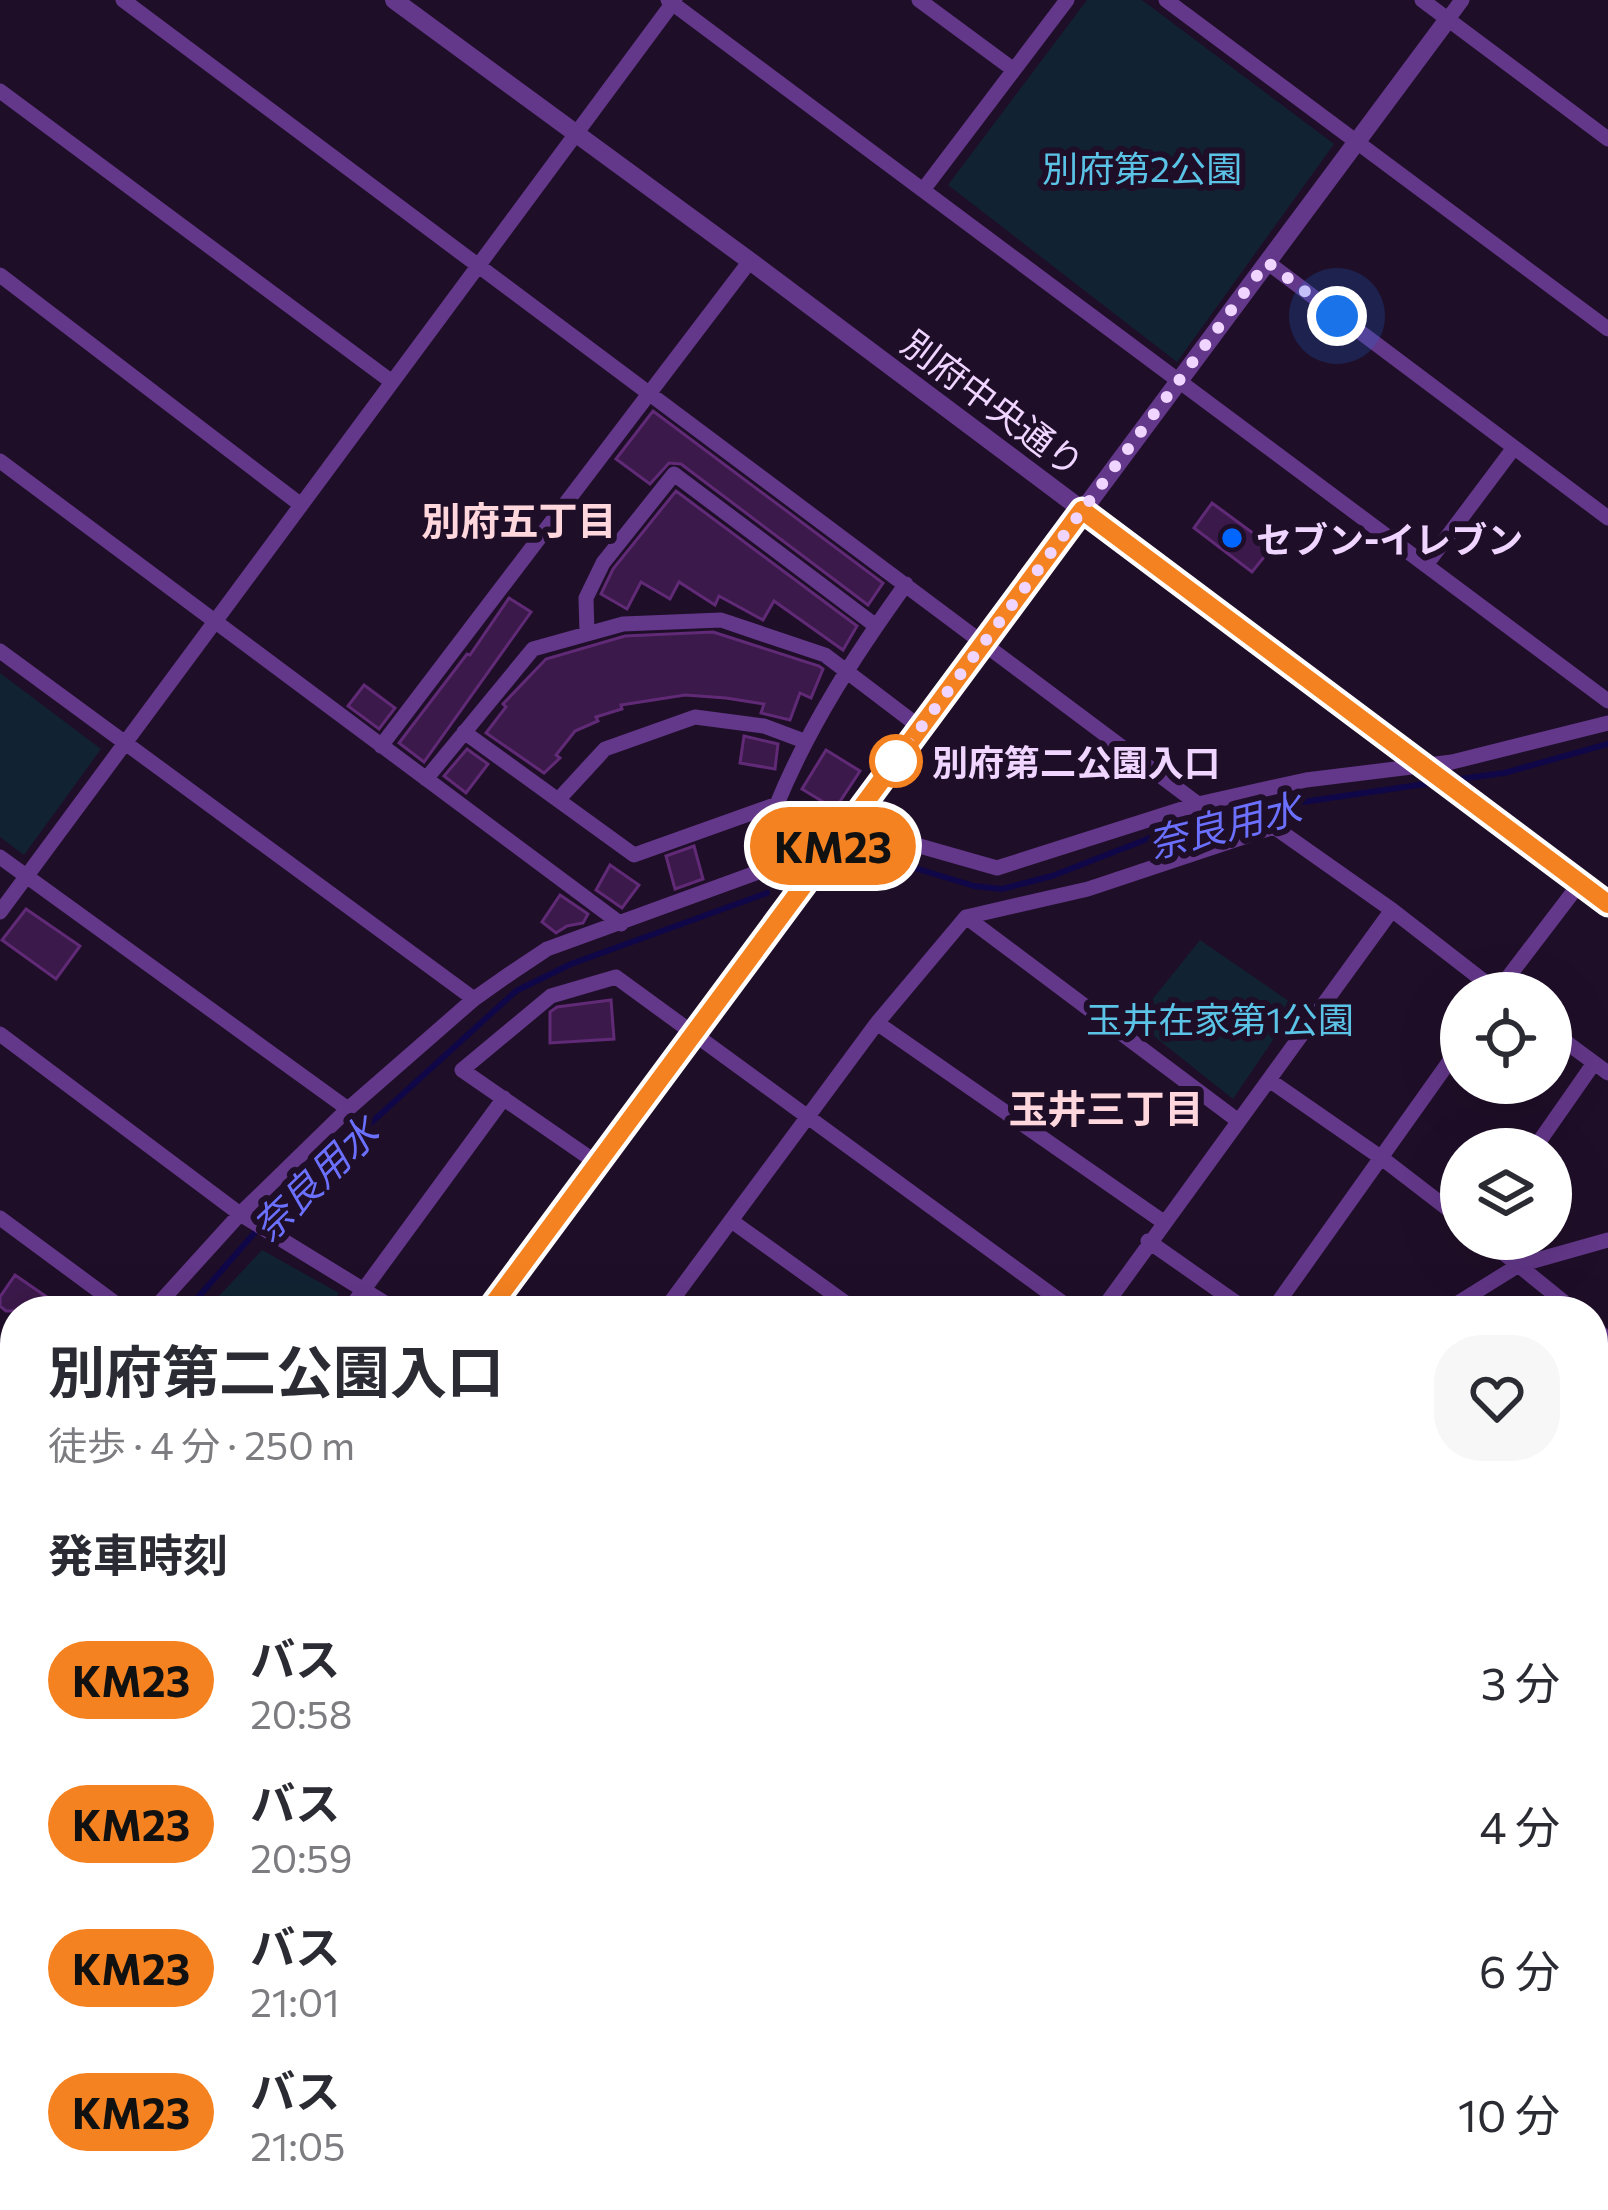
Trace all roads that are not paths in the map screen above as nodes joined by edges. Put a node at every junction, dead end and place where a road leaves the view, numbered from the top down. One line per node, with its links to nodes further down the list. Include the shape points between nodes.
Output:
1 (123, 0): 18 (street)
2 (394, 0): 12 (street, 別府中央通り)
3 (919, 0): 10 (street)
4 (1066, 0): 10 (street)
5 (1166, 0): 14 (street)
6 (1422, 0): 9 (street)
7 (1462, 0): 9 (street)
8 (672, 1): 12 (street); 15 (street)
9 (1448, 19): 13 (street); 14 (street)
10 (1014, 70): 15 (street)
11 (0, 91): 21 (street)
12 (575, 136): 16 (street, 別府中央通り); 18 (street)
13 (1608, 139)
14 (1357, 142): 17 (street); 20 (street)
15 (923, 190): 22 (street)
16 (750, 261): 23 (street); 27 (street, 別府中央通り)
17 (1267, 262): 22 (street); 24 (street)
18 (477, 268): 21 (street); 23 (street)
19 (0, 275): 26 (street)
20 (1608, 329)
21 (392, 382): 26 (street)
22 (1178, 382): 27 (street); 29 (street)
23 (648, 394): 30 (street); 43 (street)
24 (1513, 449): 28 (street); 29 (street)
25 (0, 461): 31 (street)
26 (301, 505): 31 (street)
27 (1082, 510): 34 (street); 44 (street, 別府中央通り)
28 (1608, 518)
29 (1426, 565): 37 (street)
30 (906, 584): 32 (street); 34 (street)
31 (214, 622): 42 (street); 43 (street)
32 (876, 626): 33 (street, via 674,475 603,562 586,598); 36 (street)
33 (587, 634): 36 (street, via 623,624 721,620 825,655); 40 (street, via 533,649)
34 (984, 642): 39 (street); 47 (street)
35 (0, 651): 42 (street)
36 (844, 670): 39 (street); 41 (street)
37 (1608, 700)
38 (1608, 723): 44 (street)
39 (921, 728): 48 (street)
40 (464, 732): 45 (street); 46 (street)
41 (804, 741): 46 (street, via 764,726 695,717 605,749); 46 (street, via 777,804 634,855)
42 (124, 744): 51 (street); 60 (street)
43 (381, 746): 45 (street)
44 (1427, 768): 47 (street, via 1306,780); 52 (street, 別府中央通り)
45 (426, 779): 57 (street)
46 (558, 800)
47 (1198, 804): 48 (street, via 997,868 896,839)
48 (841, 836): 50 (street)
49 (0, 857): 51 (street)
50 (826, 857): 57 (street, via 772,867); 62 (street)
51 (25, 876): 55 (street); 69 (street)
52 (1580, 883): 53 (street, 別府中央通り); 59 (street)
53 (1608, 904)
54 (1392, 910): 56 (street, via 1274,826 1088,889); 58 (street); 67 (street)
55 (0, 912)
56 (966, 917): 61 (street); 71 (street)
57 (621, 924): 60 (street, via 547,950)
58 (1471, 972)
59 (1514, 972)
60 (474, 999): 69 (street)
61 (877, 1023): 70 (street); 78 (street)
62 (694, 1032): 68 (street, via 616,977 551,996 462,1070); 70 (street); 74 (street)
63 (0, 1034): 76 (street)
64 (1572, 1047): 65 (street)
65 (1601, 1068): 72 (street)
66 (1440, 1076): 73 (street)
67 (1269, 1080): 71 (street); 73 (street)
68 (504, 1098): 74 (street); 84 (street)
69 (348, 1109): 76 (street)
70 (808, 1118): 79 (street); 92 (street)
71 (1238, 1120): 78 (street)
72 (1551, 1128)
73 (1383, 1159): 75 (street); 95 (street)
74 (597, 1163): 89 (street)
75 (1440, 1203)
76 (240, 1214): 84 (street); 86 (street)
77 (0, 1218): 85 (street)
78 (1162, 1221): 81 (street)
79 (733, 1222): 90 (street); 91 (street)
80 (1608, 1240): 83 (street)
81 (1148, 1241): 93 (street); 94 (street)
82 (1513, 1260): 83 (street)
83 (1519, 1265): 96 (street); 97 (street)
84 (364, 1289): 87 (street); 88 (street)
85 (106, 1296)
86 (166, 1296)
87 (359, 1296)
88 (375, 1296)
89 (499, 1296)
90 (676, 1296)
91 (836, 1296)
92 (1053, 1296)
93 (1111, 1296)
94 (1227, 1296)
95 (1283, 1296)
96 (1469, 1296)
97 (1556, 1296)

